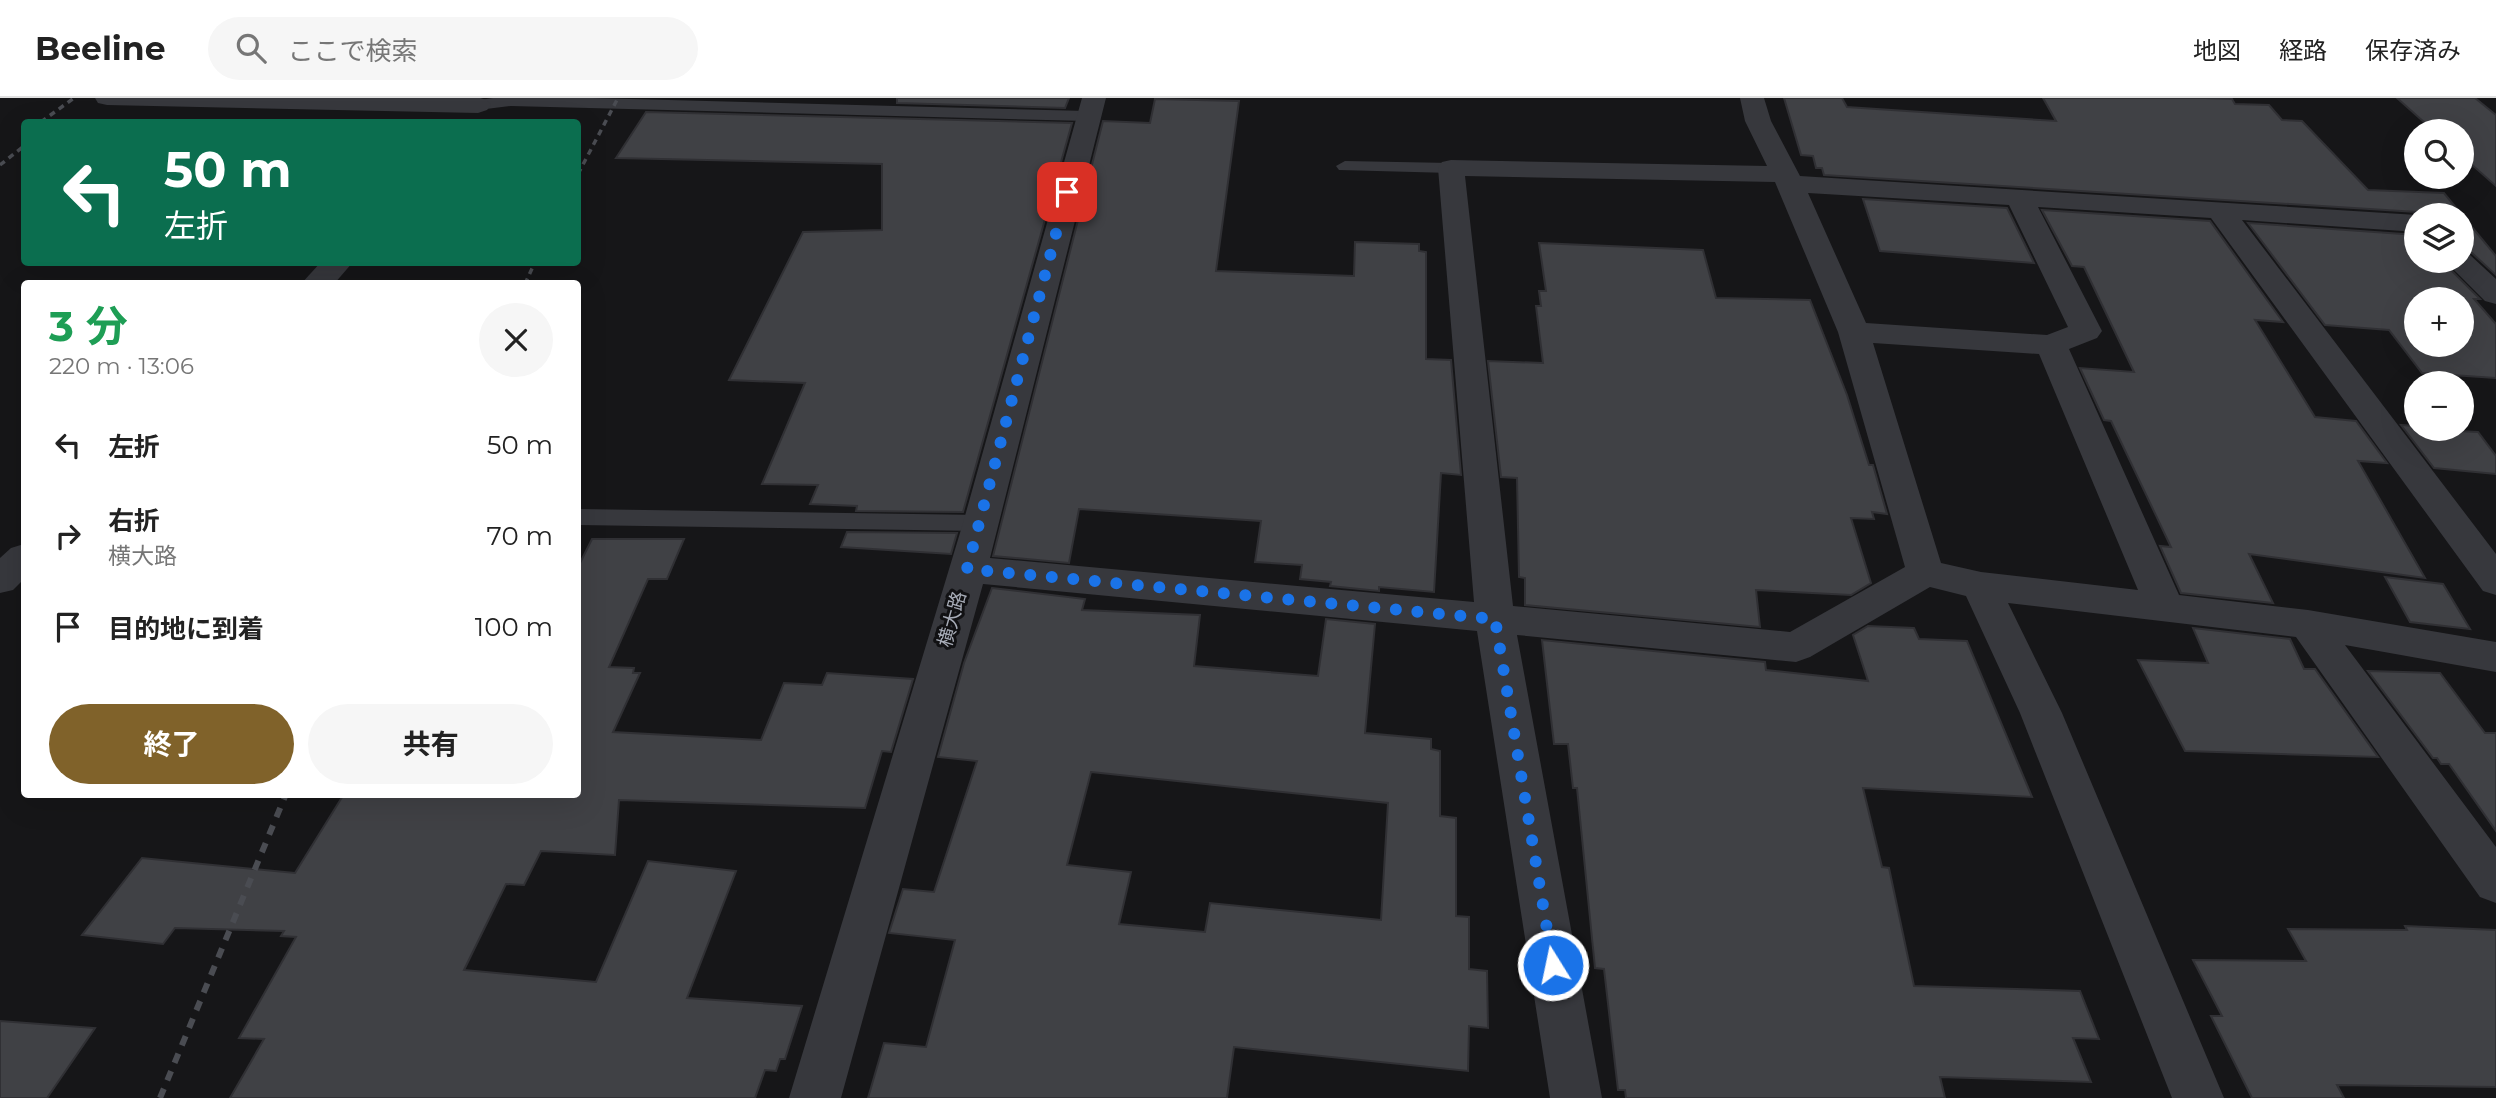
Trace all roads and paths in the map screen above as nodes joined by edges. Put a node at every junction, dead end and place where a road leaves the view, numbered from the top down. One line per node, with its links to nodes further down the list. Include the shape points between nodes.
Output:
1 (107, 98): 4 (street)
2 (1752, 98): 7 (street, via 1758,121)
3 (1091, 107): 4 (lane, via 524,102); 18 (street, 横大路)
4 (475, 109)
5 (1345, 166): 6 (lane)
6 (1451, 168): 7 (street); 26 (street)
7 (1787, 179): 8 (street); 15 (street)
8 (2019, 197): 9 (street); 16 (street, via 2086,331)
9 (2221, 212): 10 (street); 23 (street)
10 (2404, 223)
11 (335, 266): 13 (street)
12 (2473, 273): 14 (street)
13 (320, 280)
14 (2496, 295)
15 (1854, 332): 16 (street); 21 (street)
16 (2051, 345): 25 (street)
17 (581, 517): 18 (lane)
18 (981, 523): 20 (street, 横大路)
19 (21, 560): 22 (street)
20 (967, 569): 26 (street); 30 (street, 横大路)
21 (1925, 572): 24 (street); 26 (street, via 1796,647)
22 (0, 580)
23 (2496, 580)
24 (1981, 586): 25 (street); 32 (street, via 2041,713)
25 (2165, 608): 27 (street)
26 (1495, 619): 31 (street)
27 (2308, 624): 28 (street); 29 (street)
28 (2496, 657)
29 (2496, 883)
30 (815, 1098)
31 (1576, 1098)
32 (2198, 1098)

